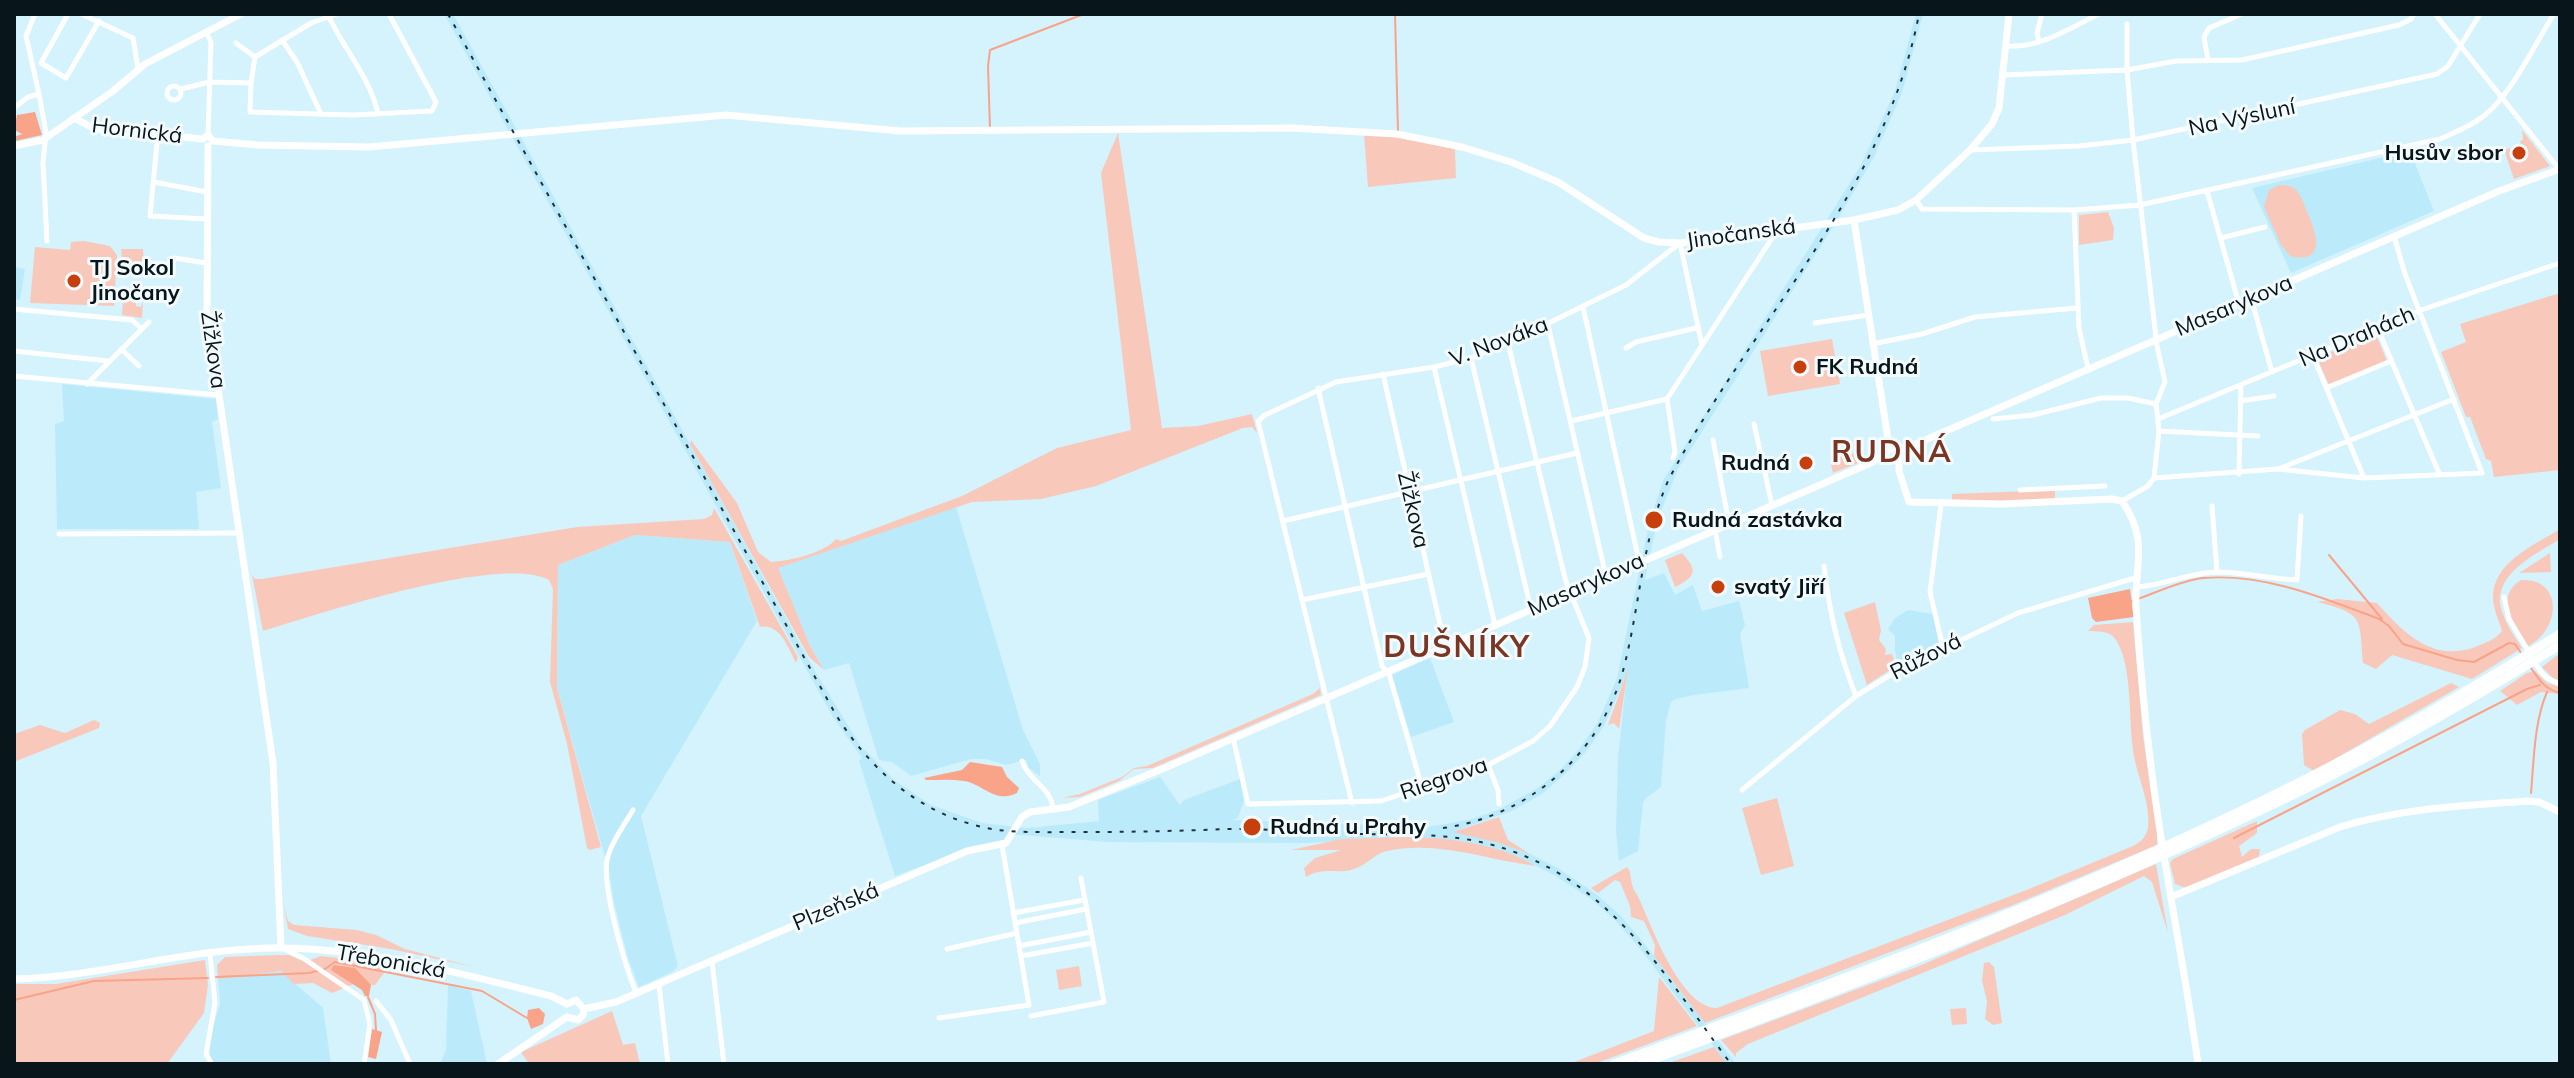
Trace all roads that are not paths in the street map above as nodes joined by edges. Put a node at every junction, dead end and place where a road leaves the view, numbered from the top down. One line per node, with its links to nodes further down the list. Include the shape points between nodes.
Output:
1 (35, 14): 32 (street, via 26,36)
2 (68, 14): 16 (street, via 41,63 66,78)
3 (81, 14): 16 (street)
4 (241, 14): 18 (street)
5 (337, 14): 15 (street)
6 (389, 14): 36 (street, via 436,104 432,111)
7 (2009, 14): 22 (street)
8 (2042, 14): 20 (street)
9 (2099, 14): 20 (street)
10 (2242, 14): 25 (street, via 2209,28 2204,37)
11 (2414, 14): 25 (street, via 2399,25 2258,57)
12 (2435, 14): 23 (street)
13 (2480, 14): 23 (street, Na Výsluní)
14 (2554, 14): 33 (street)
15 (329, 17): 19 (street); 36 (street, via 368,84)
16 (99, 21): 26 (street, via 133,38)
17 (2127, 24): 27 (street)
18 (206, 32): 26 (street); 29 (street, via 211,42)
19 (282, 40): 24 (street); 35 (street)
20 (2039, 42): 22 (street)
21 (236, 43): 24 (street)
22 (2006, 46): 28 (street)
23 (2460, 47): 33 (street); 40 (street, Na Výsluní, via 2437,74)
24 (255, 57): 30 (street)
25 (2208, 60): 27 (street)
26 (138, 69): 37 (street)
27 (2127, 70): 28 (street); 40 (street)
28 (2004, 75): 43 (street, via 1992,124)
29 (210, 82): 30 (street); 31 (street); 39 (street)
30 (251, 83): 35 (street, via 250,112)
31 (181, 89)
32 (39, 94): 34 (street); 38 (street)
33 (2501, 98): 44 (street); 46 (street, via 2486,115 2440,139)
34 (14, 108)
35 (321, 114): 36 (street)
36 (378, 114)
37 (74, 118): 38 (street); 39 (street, Hornická, via 95,129)
38 (43, 140): 42 (street); 58 (street)
39 (208, 140): 47 (street, Žižkova); 49 (street, Hornická, via 369,147 726,115 900,131 1291,128 1397,134 1462,147 1534,172)
40 (2133, 140): 43 (street, Na Výsluní); 50 (street)
41 (157, 143): 45 (street)
42 (14, 146)
43 (1970, 150): 48 (street)
44 (2560, 169): 56 (street, Masarykova)
45 (154, 182): 47 (street); 52 (street, via 150,216)
46 (2207, 191): 50 (street); 57 (street)
47 (207, 192): 52 (street, Žižkova)
48 (1916, 200): 51 (street, via 1922,209); 53 (street, Jinočanská)
49 (1591, 201): 59 (street, Jinočanská, via 1644,238)
50 (2140, 205): 51 (street); 76 (street)
51 (2074, 210): 66 (street)
52 (207, 219): 61 (street, Žižkova)
53 (1854, 220): 55 (street, Jinočanská); 69 (street)
54 (2265, 227): 57 (street)
55 (1779, 228): 59 (street, Jinočanská); 79 (street)
56 (2394, 236): 63 (street, Masarykova); 68 (street)
57 (2221, 238): 64 (street)
58 (47, 241)
59 (1680, 243): 65 (street, V. Nováka, via 1626,285); 73 (street)
60 (174, 258): 61 (street)
61 (206, 263): 99 (street, Žižkova)
62 (2560, 263): 68 (street, Na Drahách)
63 (2251, 298): 64 (street, Masarykova); 90 (street)
64 (2239, 304): 76 (street, Masarykova)
65 (1583, 307): 72 (street, V. Nováka); 106 (street)
66 (2077, 308): 78 (street, via 1975,317); 89 (street)
67 (14, 309): 74 (street, via 132,320)
68 (2421, 310): 75 (street, Na Drahách); 102 (street)
69 (1868, 315): 71 (street); 78 (street)
70 (149, 322): 74 (street)
71 (1815, 323)
72 (1548, 325): 77 (street, V. Nováka); 111 (street)
73 (1696, 328): 79 (street); 80 (street)
74 (142, 329): 81 (street)
75 (2378, 329): 83 (street, Na Drahách); 86 (street)
76 (2157, 339): 89 (street, Masarykova); 104 (street, via 2165,382)
77 (1508, 343): 84 (street, V. Nováka); 121 (street, Riegrova)
78 (1872, 344): 119 (street)
79 (1702, 345): 101 (street)
80 (1626, 348)
81 (121, 349): 85 (street); 87 (street)
82 (14, 351): 85 (street)
83 (2313, 356): 90 (street, Na Drahách); 98 (street)
84 (1471, 358): 88 (street, V. Nováka); 123 (street)
85 (109, 361): 91 (street)
86 (2391, 361): 98 (street); 107 (street)
87 (139, 366)
88 (1434, 367): 92 (street, V. Nováka); 128 (street)
89 (2088, 368): 105 (street, Masarykova)
90 (2272, 372): 96 (street, Na Drahách)
91 (96, 374): 94 (street); 95 (street)
92 (1383, 374): 97 (street, V. Nováka); 132 (street, Žižkova)
93 (14, 376): 94 (street)
94 (87, 384): 95 (street)
95 (101, 385): 99 (street)
96 (2241, 386): 103 (street); 110 (street, Na Drahách)
97 (1318, 388): 137 (street); 140 (street, V. Nováka, via 1258,421)
98 (2326, 388): 117 (street)
99 (218, 395): 143 (street, Žižkova)
100 (2274, 396): 103 (street)
101 (1667, 399): 106 (street); 120 (street)
102 (2454, 399): 107 (street); 124 (street, via 2482,473)
103 (2240, 401): 114 (street)
104 (2156, 404): 108 (street, via 2101,398); 110 (street)
105 (1999, 407): 108 (street); 119 (street, Masarykova)
106 (1608, 413): 111 (street); 146 (street)
107 (2415, 414): 117 (street); 124 (street)
108 (2004, 418): 109 (street)
109 (1993, 419)
110 (2158, 419): 113 (street)
111 (1571, 421): 118 (street)
112 (1754, 424): 136 (street)
113 (2159, 431): 114 (street); 126 (street)
114 (2239, 436): 115 (street); 125 (street)
115 (2258, 436)
116 (1713, 440): 141 (street)
117 (2349, 441): 122 (street); 127 (street)
118 (1577, 453): 121 (street); 150 (street)
119 (1892, 456): 135 (street, via 1909,502); 136 (street, Masarykova)
120 (1673, 458)
121 (1537, 462): 123 (street); 154 (street, Riegrova)
122 (2278, 469): 125 (street); 127 (street)
123 (1499, 470): 128 (street); 157 (street)
124 (2439, 473): 127 (street)
125 (2239, 474): 126 (street)
126 (2154, 478): 133 (street)
127 (2364, 478)
128 (1461, 479): 132 (street); 158 (street)
129 (2105, 486): 130 (street)
130 (2056, 489): 131 (street); 134 (street)
131 (2020, 490)
132 (1409, 492): 137 (street); 149 (street, Žižkova)
133 (2122, 501): 134 (street); 151 (street, via 2137,531)
134 (2057, 502): 135 (street)
135 (1941, 504): 162 (street, via 1930,592)
136 (1772, 505): 141 (street, Masarykova)
137 (1346, 506): 140 (street); 152 (street)
138 (2212, 506): 148 (street)
139 (2301, 516): 148 (street, via 2297,580)
140 (1283, 521): 156 (street)
141 (1729, 523): 142 (street, Masarykova)
142 (1715, 529): 145 (street); 146 (street, Masarykova)
143 (239, 533): 144 (street); 190 (street, Žižkova, via 273,763)
144 (59, 534)
145 (1720, 557)
146 (1639, 561): 150 (street, Masarykova)
147 (1824, 566): 167 (street, via 1839,647)
148 (2217, 572): 153 (street)
149 (1428, 574): 152 (street); 161 (street, Žižkova)
150 (1606, 576): 154 (street, Masarykova)
151 (2138, 576): 153 (street); 162 (street, Růžová, via 2018,613)
152 (1365, 587): 156 (street); 165 (street)
153 (2137, 587): 181 (street, via 2147,730)
154 (1570, 592): 157 (street, Masarykova); 171 (street, Riegrova, via 1589,638 1577,687 1533,741)
155 (2504, 597): 166 (street, via 2509,619 2541,672)
156 (1302, 600): 168 (street)
157 (1531, 609): 158 (street, Masarykova)
158 (1495, 625): 161 (street, Masarykova)
159 (2560, 634): 163 (highway)
160 (2560, 645): 163 (highway)
161 (1445, 646): 165 (street, Masarykova)
162 (1943, 648): 167 (street, Růžová)
163 (2541, 651): 164 (highway)
164 (2521, 664): 210 (highway, via 2347,758 2182,838 1992,919); 211 (highway, via 2350,766 2184,847 1979,934)
165 (1386, 671): 168 (street, Masarykova); 172 (street)
166 (2560, 684)
167 (1856, 696): 173 (street, Růžová)
168 (1325, 698): 169 (street, Masarykova); 174 (street)
169 (1233, 737): 174 (street, Riegrova, via 1248,804); 177 (street, Masarykova)
170 (1022, 761): 177 (street, via 1028,775 1050,795)
171 (1488, 765): 172 (street, Riegrova); 175 (street)
172 (1422, 787): 174 (street, Riegrova, via 1381,801)
173 (1742, 790)
174 (1352, 803)
175 (1499, 804)
176 (633, 810): 197 (street, via 608,856 605,877)
177 (1053, 810): 179 (street, via 1022,817)
178 (2560, 812): 181 (street, via 2539,802 2393,813 2340,827)
179 (1002, 845): 184 (street); 194 (street, Plzeňská, via 967,851)
180 (1081, 878): 182 (street)
181 (2171, 897): 212 (street)
182 (1084, 900): 183 (street); 184 (street)
183 (1086, 909): 185 (street); 186 (street)
184 (1013, 913): 185 (street)
185 (1015, 923): 187 (street)
186 (1091, 932): 188 (street); 189 (street)
187 (1017, 933): 189 (street); 191 (street)
188 (1093, 943): 193 (street); 201 (street, via 1104,1002)
189 (1019, 946): 193 (street)
190 (281, 948): 192 (street, Třebonická); 199 (street, Třebonická, via 394,960); 205 (street, via 364,1000 370,1024)
191 (947, 949)
192 (210, 954): 195 (street, Třebonická, via 57,978); 204 (street, via 215,1003 206,1054)
193 (1021, 956): 203 (street, via 1029,1005)
194 (712, 962): 196 (street, Plzeňská); 209 (street)
195 (14, 979)
196 (659, 985): 197 (street, Plzeňská); 208 (street)
197 (637, 994): 200 (street, Plzeňská)
198 (376, 1001): 206 (street, via 391,1020)
199 (567, 1004): 200 (street, via 576,1000); 202 (street)
200 (584, 1009): 202 (street, Plzeňská, via 578,1020)
201 (1031, 1016)
202 (567, 1017): 207 (street, Plzeňská)
203 (939, 1018)
204 (212, 1064)
205 (363, 1064)
206 (410, 1064)
207 (498, 1064)
208 (668, 1064)
209 (724, 1064)
210 (1614, 1064)
211 (1640, 1064)
212 (2198, 1064)

